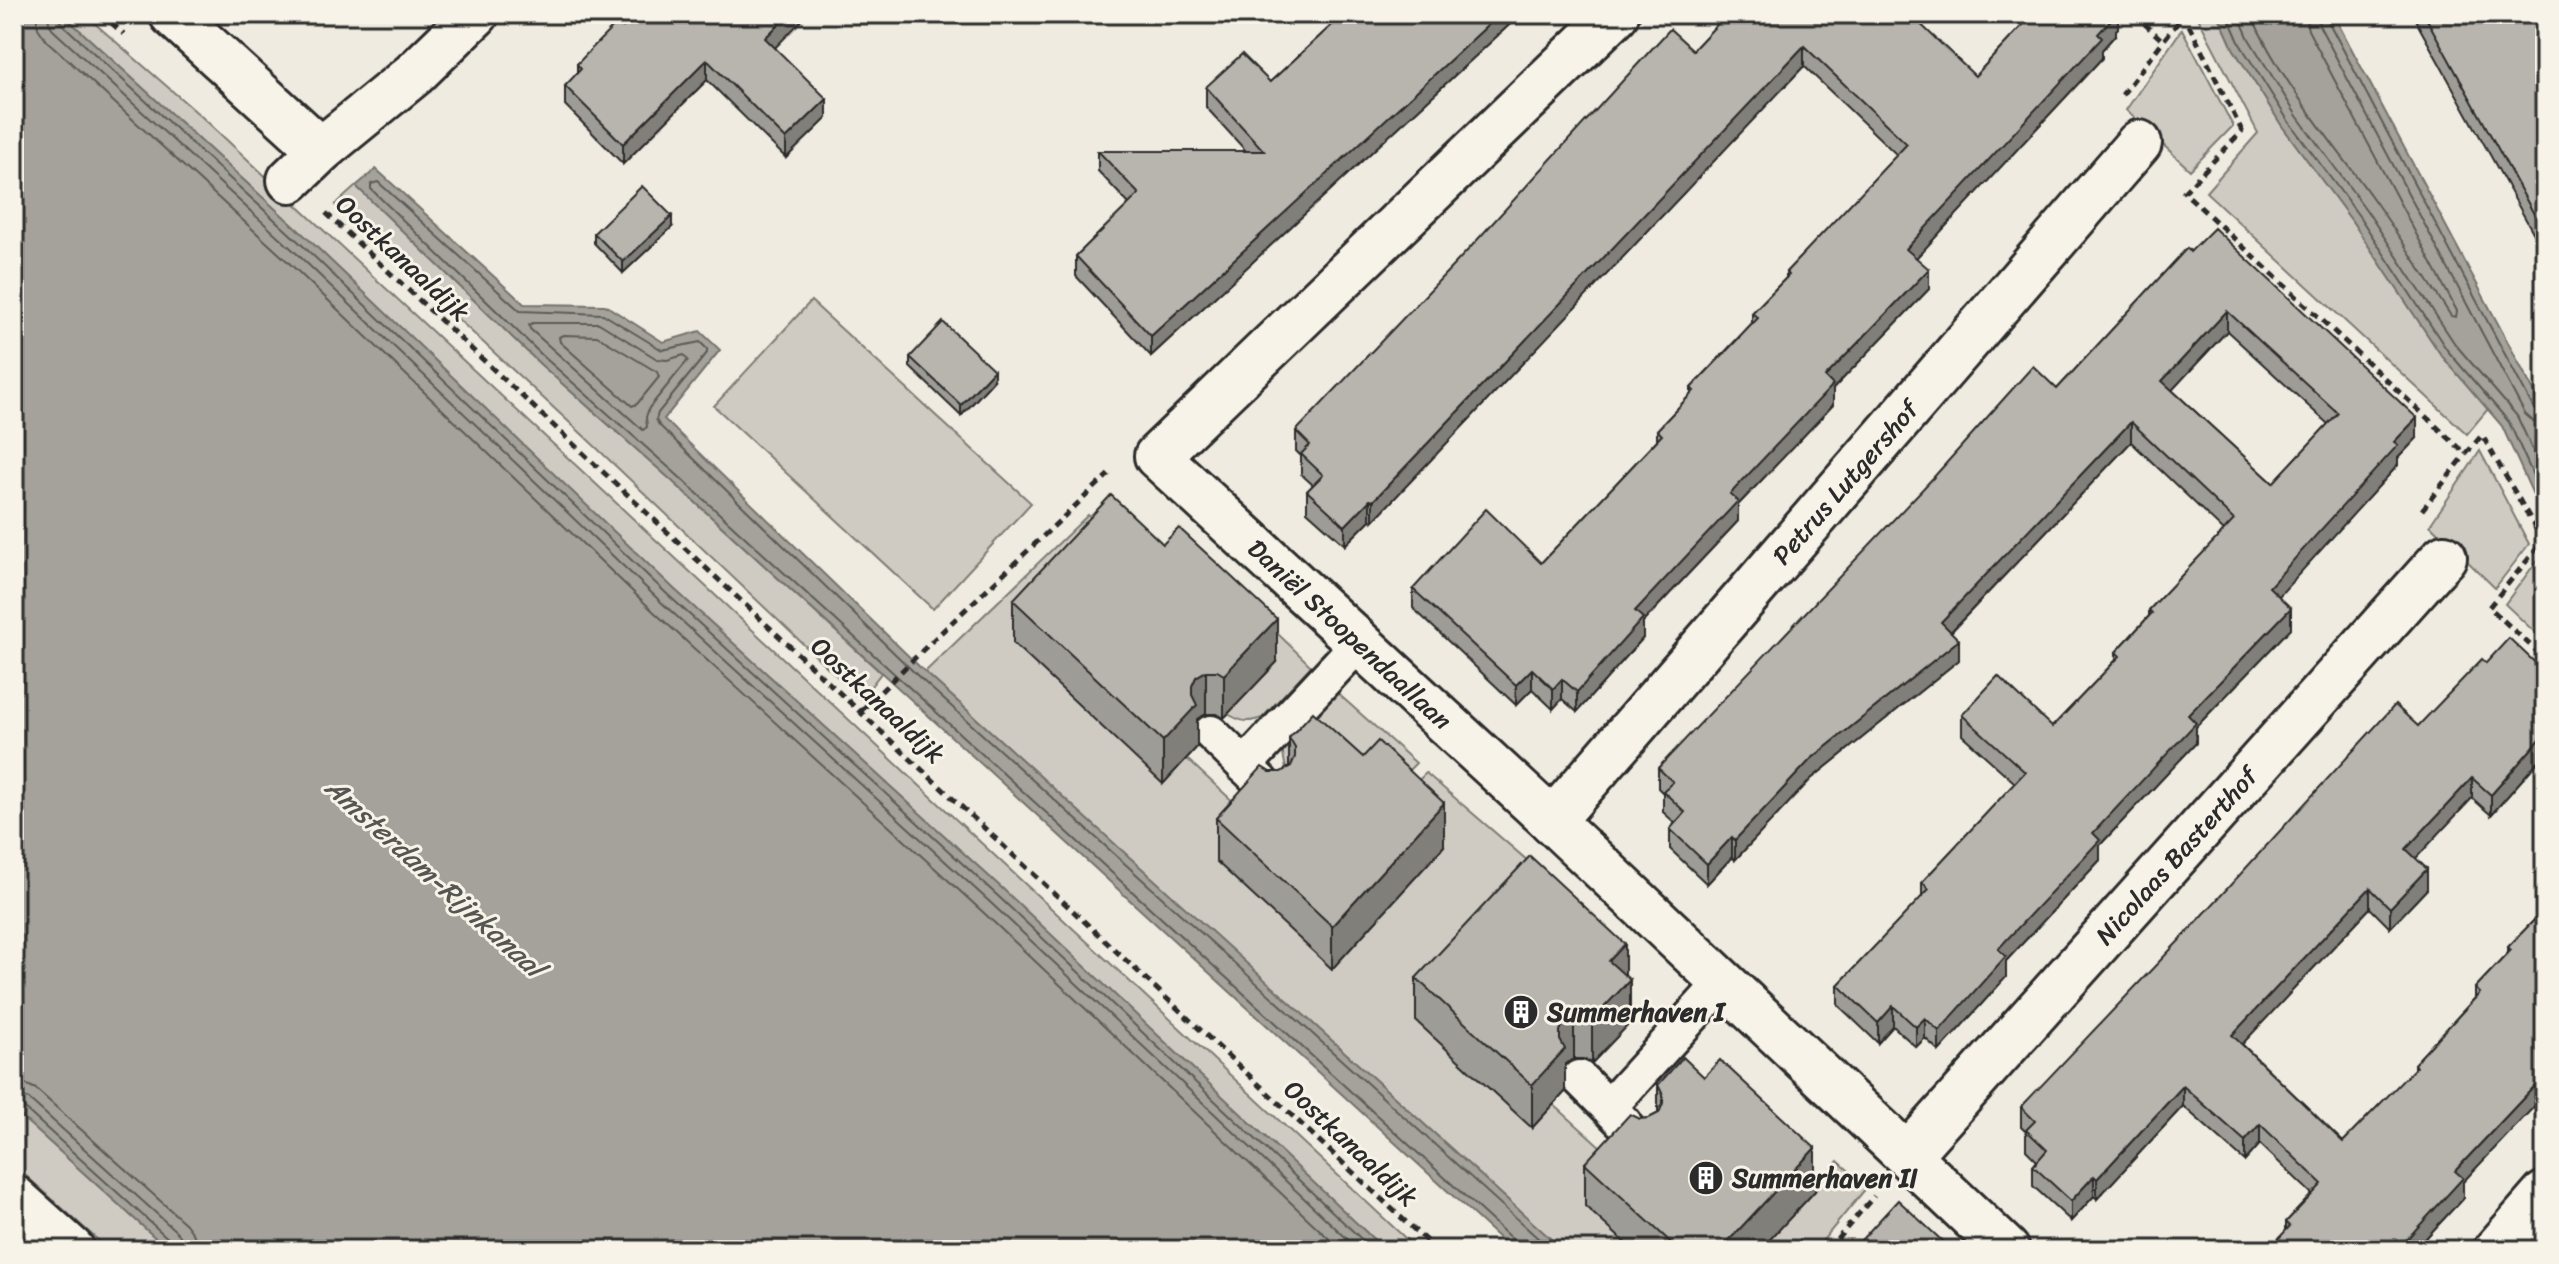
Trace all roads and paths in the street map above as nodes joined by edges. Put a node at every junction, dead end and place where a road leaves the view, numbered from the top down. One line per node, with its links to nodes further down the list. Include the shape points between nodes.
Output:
1 (172, 14): 6 (street)
2 (476, 14): 6 (street, via 414,74)
3 (1616, 14): 8 (street)
4 (2134, 14): 11 (path, via 2163,41 2184,15 2242,131 2184,192 2466,454 2482,435 2543,541 2489,607)
5 (2139, 143): 16 (street, Petrus Lutgershof)
6 (321, 150): 7 (street)
7 (290, 180): 12 (path, Oostkanaaldijk)
8 (1157, 456): 10 (street, Daniël Stoopendaallaan); 12 (path, via 1120,464)
9 (2444, 557): 21 (street, Nicolaas Basterthof)
10 (1359, 643): 14 (lane); 16 (street, Daniël Stoopendaallaan)
11 (2545, 659)
12 (861, 711): 25 (path, Oostkanaaldijk)
13 (1211, 733): 14 (lane)
14 (1244, 766): 15 (lane)
15 (1276, 796)
16 (1552, 821): 17 (street, Daniël Stoopendaallaan)
17 (1723, 982): 19 (lane); 21 (street, Daniël Stoopendaallaan)
18 (1579, 1078): 19 (lane)
19 (1609, 1107): 20 (lane)
20 (1644, 1142)
21 (1908, 1155): 26 (path); 27 (street, Daniël Stoopendaallaan)
22 (2545, 1194): 28 (street)
23 (14, 1198): 24 (street)
24 (72, 1250)
25 (1436, 1250)
26 (1828, 1250)
27 (2007, 1250)
28 (2496, 1250)

